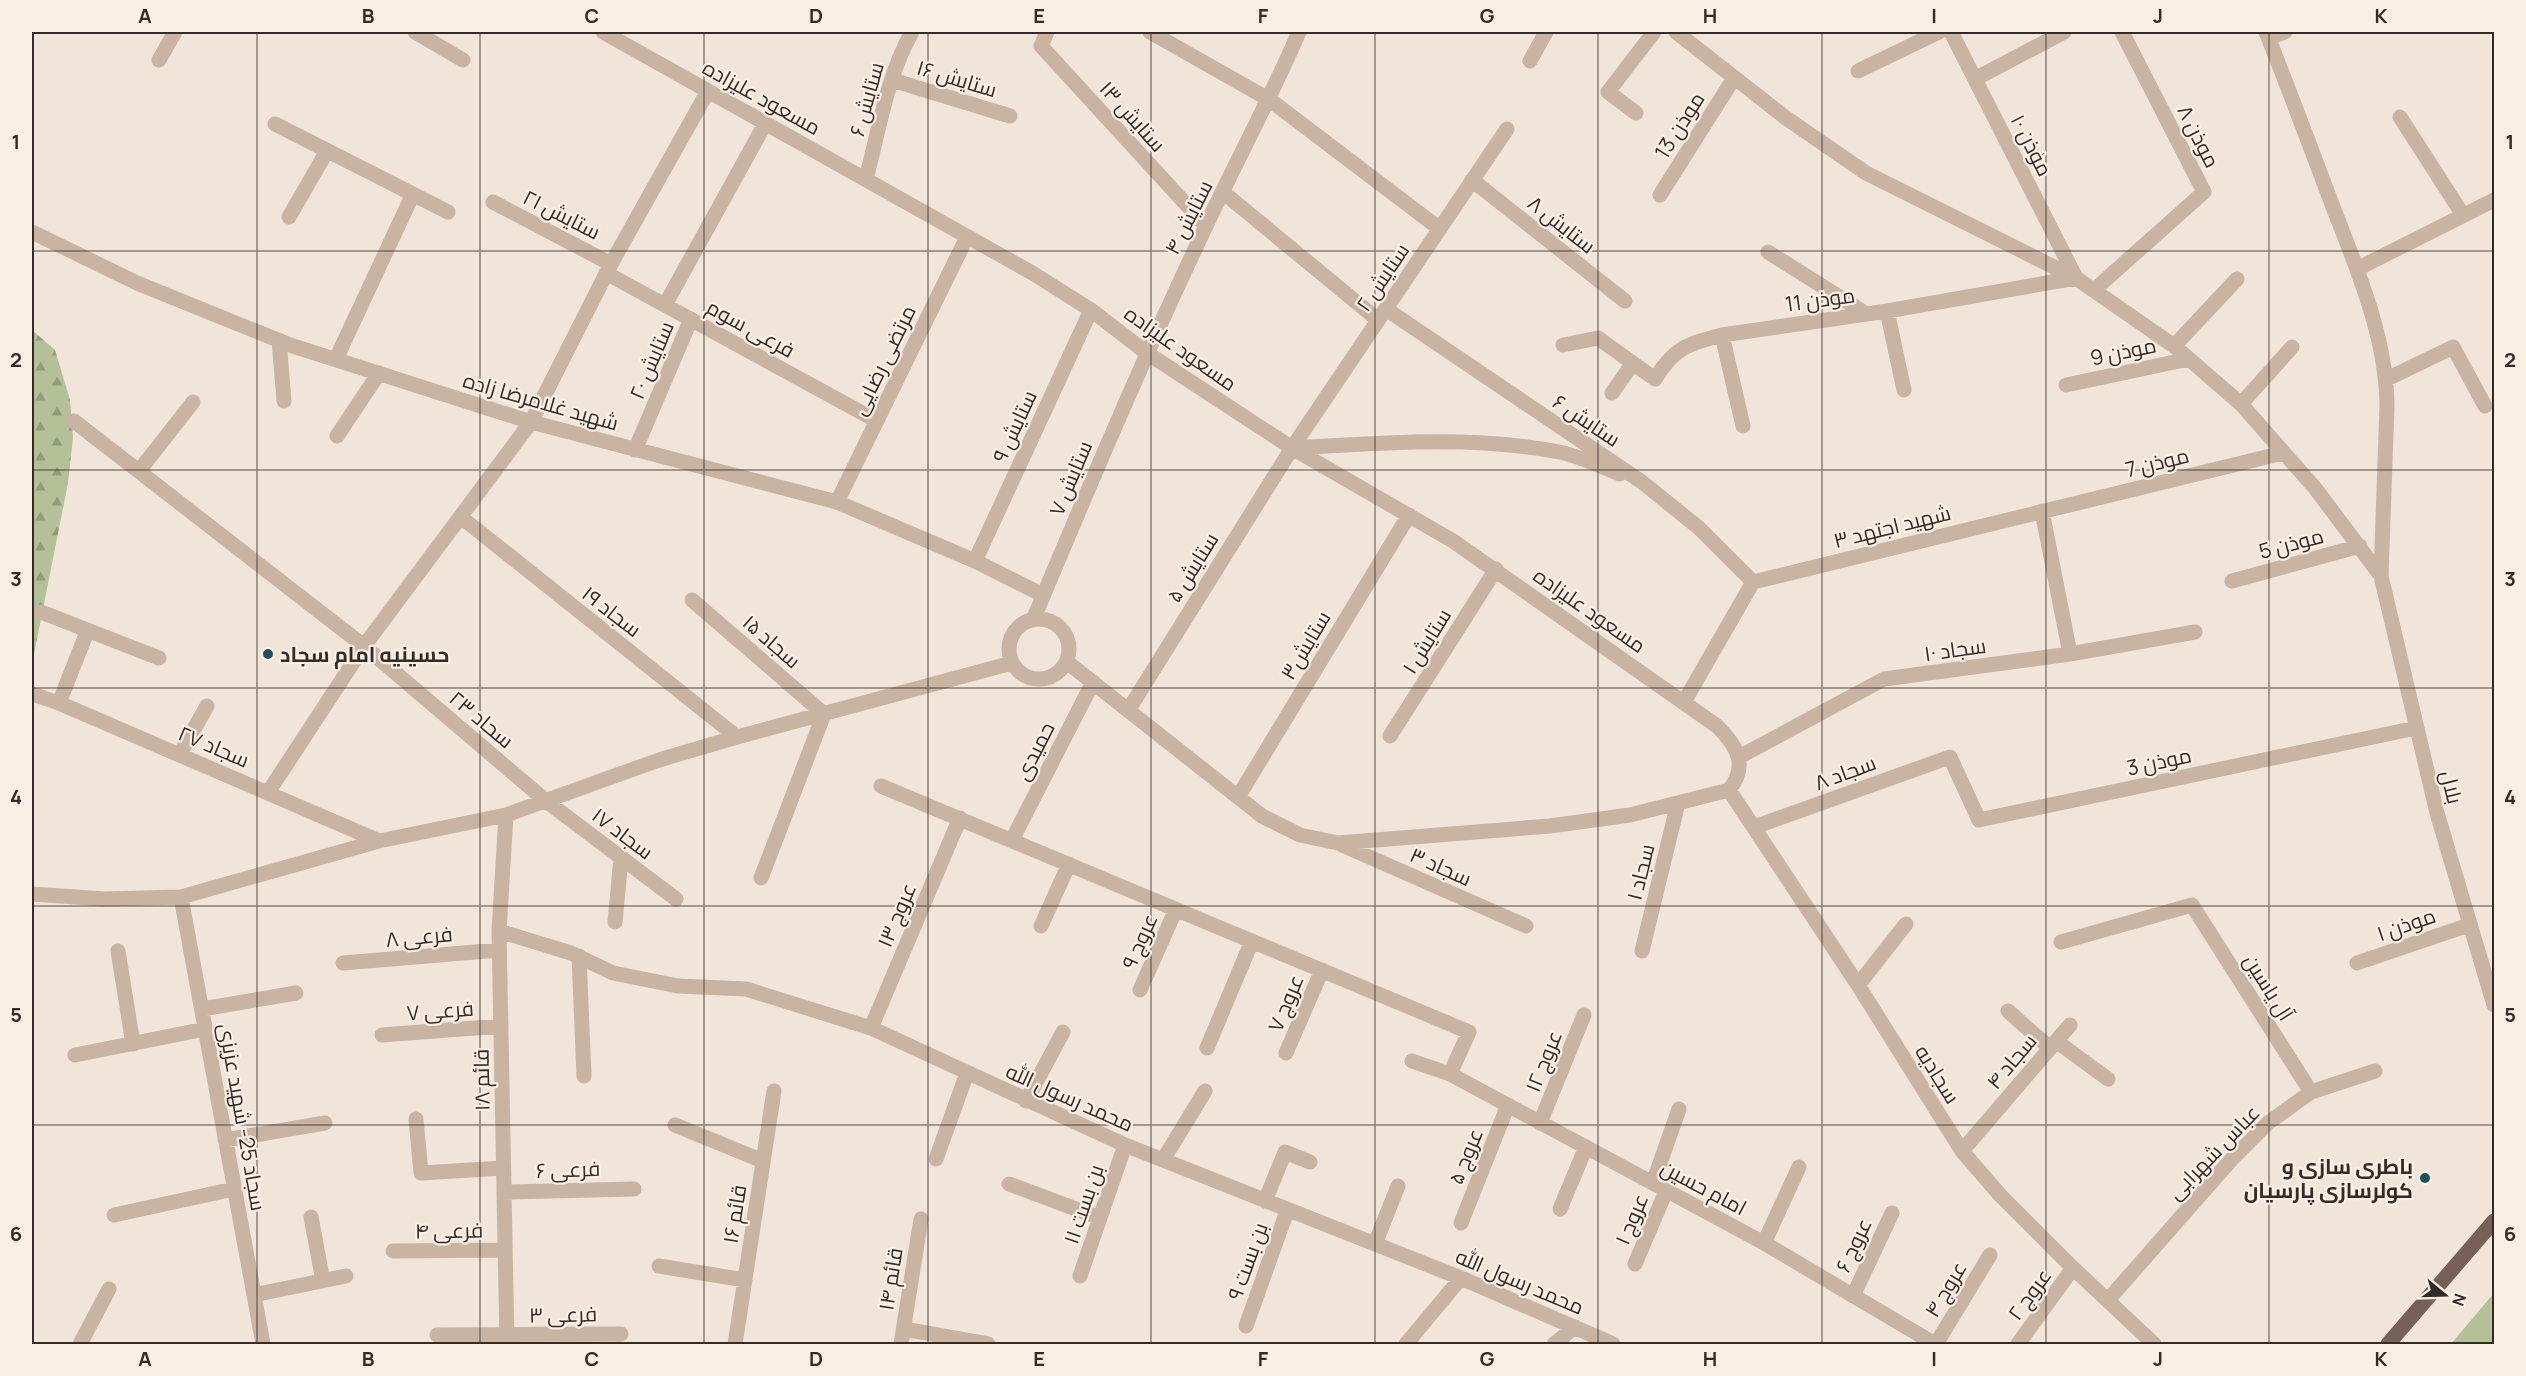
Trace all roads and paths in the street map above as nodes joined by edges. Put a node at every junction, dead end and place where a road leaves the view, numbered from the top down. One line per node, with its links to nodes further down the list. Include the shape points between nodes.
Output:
1 (175, 32): 17 (street)
2 (415, 32): 18 (street)
3 (603, 32): 24 (street, مسعود علیزاده)
4 (912, 32): 23 (street, ستایش ۶)
5 (1047, 32): 43 (street, ستایش ۱۳, via 1041,46)
6 (1149, 32): 25 (street)
7 (1299, 32): 25 (street, ستایش ۴)
8 (1546, 32): 19 (street)
9 (1654, 32): 26 (street, via 1608,92)
10 (1676, 32): 21 (street)
11 (1940, 32): 20 (street)
12 (1951, 32): 22 (street, موٰذن ۱۰)
13 (2064, 32): 22 (street)
14 (2122, 32): 52 (street, موذن ۸, via 2204,192)
15 (2285, 32): 16 (street)
16 (2267, 35): 49 (street)
17 (159, 60)
18 (463, 60)
19 (1530, 61)
20 (1858, 71)
21 (1734, 78): 37 (street, موذن 13); 50 (street, via 1866,173)
22 (1975, 79): 50 (street, موٰذن ۱۰)
23 (892, 80): 27 (street, ستایش ۱۶); 33 (street, ستایش ۶)
24 (708, 92): 30 (street, مسعود علیزاده); 48 (street)
25 (1270, 100): 35 (street, ستایش ۴); 44 (street)
26 (1636, 113)
27 (1010, 116)
28 (2400, 117): 41 (street)
29 (275, 124): 32 (street)
30 (765, 124): 33 (street, مسعود علیزاده); 54 (street)
31 (1507, 129): 34 (street, ستایش ۲)
32 (327, 150): 36 (street); 42 (street)
33 (866, 179): 46 (street, مسعود علیزاده)
34 (1472, 180): 44 (street, ستایش ۲); 53 (street, ستایش ۸)
35 (1224, 193): 43 (street, ستایش ۴); 58 (street)
36 (413, 194): 40 (street); 66 (street)
37 (1660, 195)
38 (2494, 200): 41 (street)
39 (493, 202): 48 (street, ستایش ۲۱)
40 (447, 212)
41 (2463, 215): 49 (street)
42 (290, 217)
43 (1206, 226): 65 (street, ستایش ۴)
44 (1440, 229): 58 (street, ستایش ۲)
45 (32, 232): 61 (street, شهید غلامرضا زاده, via 137,283)
46 (967, 237): 55 (street, مسعود علیزاده); 78 (street, مرتضی رضایی)
47 (1768, 252): 57 (street)
48 (608, 268): 54 (street, فرعی سوم); 80 (street)
49 (2357, 269): 70 (street)
50 (2076, 278): 52 (street); 56 (street, موذن 11)
51 (2237, 279): 63 (street)
52 (2094, 290): 63 (street)
53 (1625, 302)
54 (665, 305): 59 (street, فرعی سوم)
55 (1091, 310): 65 (street, مسعود علیزاده); 93 (street, ستایش ۹)
56 (1887, 310): 57 (street, موذن 11); 72 (street)
57 (1865, 314): 60 (street, موذن 11)
58 (1382, 315): 83 (street, ستایش ۲); 87 (street, ستایش ۶)
59 (691, 320): 78 (street, فرعی سوم); 84 (street, ستایش ۲۰)
60 (1722, 335): 68 (street, موذن 11, via 1695,342 1669,357 1655,380); 81 (street)
61 (279, 340): 66 (street, شهید غلامرضا زاده); 74 (street)
62 (1563, 345): 68 (street, موذن 11, via 1598,338)
63 (2174, 346): 67 (street)
64 (2292, 347): 76 (street)
65 (1147, 353): 83 (street, مسعود علیزاده); 98 (street, ستایش ۷)
66 (336, 359): 69 (street, شهید غلامرضا زاده)
67 (2189, 359): 71 (street, موذن 9); 76 (street)
68 (1633, 363): 73 (street)
69 (379, 374): 80 (street, شهید غلامرضا زاده); 82 (street)
70 (2386, 379): 77 (street, via 2453,347); 95 (street)
71 (2066, 385)
72 (1904, 390)
73 (1612, 393)
74 (284, 401)
75 (193, 402): 86 (street)
76 (2241, 404): 85 (street)
77 (2485, 406)
78 (877, 420): 88 (street, مرتضی رضایی)
79 (74, 421): 86 (street, سحاد ۲۳)
80 (531, 422): 84 (street, شهید غلامرضا زاده); 91 (street)
81 (1743, 426)
82 (337, 436)
83 (1292, 448): 87 (street, via 1408,442 1516,447 1561,452); 90 (street, مسعود علیزاده); 114 (street, ستایش ۵)
84 (635, 450): 88 (street, شهید غلامرضا زاده)
85 (2283, 453): 89 (street, موذن 7); 92 (street)
86 (139, 471): 104 (street, سحاد ۲۳)
87 (1642, 482): 97 (street, ستایش ۶, via 1692,522)
88 (837, 502): 93 (street, شهید غلامرضا زاده)
89 (2042, 511): 97 (street, شهید اجتهد ۳); 105 (street)
90 (1409, 515): 94 (street, مسعود علیزاده); 125 (street, ستایش۳)
91 (460, 518): 104 (street); 118 (street, سجاد ۱۹)
92 (2360, 546): 95 (street); 96 (street, موذن 5)
93 (975, 561): 98 (street, شهید غلامرضا زاده)
94 (1496, 569): 111 (street, مسعود علیزاده); 117 (street, ستایش ۱)
95 (2381, 576): 116 (street, بلال)
96 (2232, 581)
97 (1752, 582): 111 (street)
98 (1043, 595): 101 (street, ستایش ۷)
99 (692, 600): 115 (street, سجاد ۱۵)
100 (41, 612): 102 (street)
101 (1033, 620): 107 (street, via 1058,625 1067,636); 108 (street, via 1020,626 1012,636)
102 (87, 632): 106 (street); 112 (street)
103 (2195, 632): 105 (street, سجاد ۱۰)
104 (364, 646): 124 (street); 126 (street, سحاد ۲۳)
105 (2070, 654): 120 (street, سجاد ۱۰, via 1884,679)
106 (159, 658)
107 (1067, 662): 108 (street, via 1046,679 1033,679); 109 (street)
108 (1012, 663): 115 (street)
109 (1093, 682): 114 (street); 131 (street, حمیدی)
110 (32, 694): 112 (street, سجاد ۲۷)
111 (1684, 702): 120 (street, مسعود علیزاده, via 1717,726 1731,740)
112 (59, 703): 119 (street, سجاد ۲۷)
113 (207, 706): 119 (street)
114 (1129, 709): 125 (street)
115 (824, 714): 118 (street); 136 (street)
116 (2416, 728): 121 (street, موذن 3, via 1979,820); 143 (street, بلال)
117 (1390, 736)
118 (737, 737): 126 (street)
119 (180, 754): 124 (street, سجاد ۲۷)
120 (1739, 757): 123 (street, via 1737,780)
121 (1950, 757): 130 (street, سجاد ۸)
122 (881, 786): 129 (street)
123 (1729, 790): 127 (street); 130 (street, سجادیه)
124 (269, 791): 132 (street, سجاد ۲۷)
125 (1238, 797): 133 (street, via 1277,825 1300,835)
126 (546, 801): 128 (street); 134 (street, سجاد ۱۷)
127 (1678, 803): 133 (street, via 1630,815 1550,826); 151 (street, سجاد ۱)
128 (506, 815): 132 (street); 146 (street, قائم ۱۸)
129 (960, 818): 131 (street); 165 (street, عروج ۱۳)
130 (1754, 827): 156 (street, سجادیه)
131 (1012, 840): 135 (street)
132 (379, 841): 138 (street)
133 (1338, 843): 145 (street, سجاد ۳)
134 (621, 858): 139 (street, سجاد ۱۷); 141 (street)
135 (1069, 864): 140 (street); 144 (street)
136 (762, 878)
137 (32, 894): 138 (street, via 104,899)
138 (181, 897): 160 (street, سجاد 25- شهید عزیزی)
139 (676, 899)
140 (1176, 909): 147 (street); 157 (street, عروج ۹)
141 (615, 922)
142 (1906, 924): 156 (street)
143 (2469, 925): 154 (street, موذن ۱); 159 (street, بلال)
144 (1041, 926)
145 (1526, 926)
146 (499, 931): 149 (street, قائم ۱۸); 152 (street, محمد رسول الله)
147 (1252, 941): 155 (street); 171 (street)
148 (2061, 942): 182 (street, آل یاسین, via 2192,904)
149 (499, 950): 153 (street, فرعی ۸); 164 (street, قائم ۱۸)
150 (118, 951): 169 (street)
151 (1642, 951)
152 (579, 956): 165 (street, محمد رسول الله, via 613,973 678,986 746,989); 178 (street)
153 (343, 963)
154 (2357, 963)
155 (1322, 970): 172 (street, عروج ۷); 177 (street, via 1469,1032)
156 (1858, 985): 193 (street, سجادیه)
157 (1140, 990)
158 (296, 993): 160 (street)
159 (2494, 1005)
160 (202, 1010): 166 (street, سجاد 25- شهید عزیزی)
161 (2008, 1011): 170 (street)
162 (1584, 1015): 187 (street, عروج ۱۲)
163 (2070, 1025): 170 (street, سجاد ۴)
164 (501, 1026): 168 (street, فرعی ۷); 199 (street, قائم ۱۸)
165 (871, 1028): 176 (street, محمد رسول الله)
166 (205, 1029): 169 (street); 190 (street, سجاد 25- شهید عزیزی)
167 (1063, 1032): 183 (street)
168 (382, 1035)
169 (133, 1044): 173 (street)
170 (2053, 1045): 179 (street); 193 (street, سجاد ۴)
171 (1207, 1048)
172 (1286, 1053)
173 (75, 1055)
174 (1412, 1060): 177 (street, امام حسین)
175 (2375, 1071): 182 (street, عباس شهرابی)
176 (967, 1073): 183 (street, محمد رسول الله); 194 (street)
177 (1449, 1074): 184 (street, امام حسین)
178 (584, 1076)
179 (2108, 1079)
180 (774, 1091): 196 (street, قائم ۱۶)
181 (1205, 1091): 195 (street)
182 (2311, 1092): 232 (street, عباس شهرابی, via 2268,1123 2231,1160)
183 (1026, 1101): 191 (street, محمد رسول الله)
184 (1508, 1105): 187 (street, امام حسین); 215 (street, عروج ۵)
185 (1678, 1109): 202 (street, عروج ۱)
186 (416, 1119): 199 (street, via 421,1173)
187 (1540, 1122): 192 (street, امام حسین)
188 (325, 1123): 190 (street)
189 (675, 1125): 196 (street)
190 (225, 1140): 203 (street, سجاد 25- شهید عزیزی)
191 (1125, 1145): 195 (street, محمد رسول الله); 212 (street, بن بست ۱۱)
192 (1586, 1148): 202 (street, امام حسین); 207 (street)
193 (1962, 1151): 223 (street, سجادیه)
194 (936, 1159)
195 (1163, 1160): 206 (street, محمد رسول الله)
196 (763, 1161): 227 (street, قائم ۱۶)
197 (1310, 1162): 206 (street, via 1285,1152)
198 (1799, 1167): 216 (street)
199 (503, 1168): 205 (street, قائم ۱۸)
200 (1009, 1184): 212 (street)
201 (1398, 1186): 217 (street)
202 (1660, 1187): 216 (street, امام حسین); 221 (street, عروج ۱)
203 (234, 1189): 210 (street); 230 (street, سجاد 25- شهید عزیزی)
204 (634, 1189): 205 (street, فرعی ۶)
205 (504, 1192): 218 (street, قائم ۱۸)
206 (1265, 1201): 208 (street, محمد رسول الله)
207 (1560, 1209)
208 (1287, 1211): 217 (street, محمد رسول الله); 233 (street, بن بست ۹)
209 (1892, 1213): 231 (street, عروج ۶)
210 (114, 1215)
211 (310, 1217): 228 (street)
212 (1100, 1218): 225 (street, بن بست ۱۱)
213 (921, 1219): 237 (street, قائم ۱۴)
214 (2494, 1221): 249 (main road)
215 (1461, 1223)
216 (1764, 1243): 231 (street, امام حسین)
217 (1375, 1244): 226 (street, محمد رسول الله)
218 (505, 1250): 219 (street, فرعی ۴); 238 (street, قائم ۱۸)
219 (393, 1251)
220 (1990, 1256): 246 (street, عروج ۴)
221 (1635, 1264)
222 (659, 1266): 227 (street)
223 (2073, 1268): 232 (street, سجادیه); 247 (street, عروج ۲)
224 (346, 1276): 228 (street)
225 (1080, 1276)
226 (1461, 1278): 234 (street, محمد رسول الله); 243 (street)
227 (745, 1280): 241 (street, قائم ۱۶)
228 (323, 1281): 230 (street)
229 (109, 1289): 239 (street)
230 (254, 1294): 240 (street, سجاد 25- شهید عزیزی)
231 (1853, 1296): 246 (street, امام حسین)
232 (2108, 1300): 248 (street, سجادیه)
233 (1246, 1326)
234 (1575, 1327): 244 (street); 245 (street, محمد رسول الله)
235 (621, 1334): 238 (street, فرعی ۳)
236 (437, 1335): 238 (street, فرعی ۳)
237 (902, 1337): 242 (street)
238 (506, 1340)
239 (80, 1344)
240 (263, 1344)
241 (735, 1344)
242 (988, 1344)
243 (1406, 1344)
244 (1554, 1344)
245 (1613, 1344)
246 (1936, 1344)
247 (2018, 1344)
248 (2154, 1344)
249 (2388, 1344)

